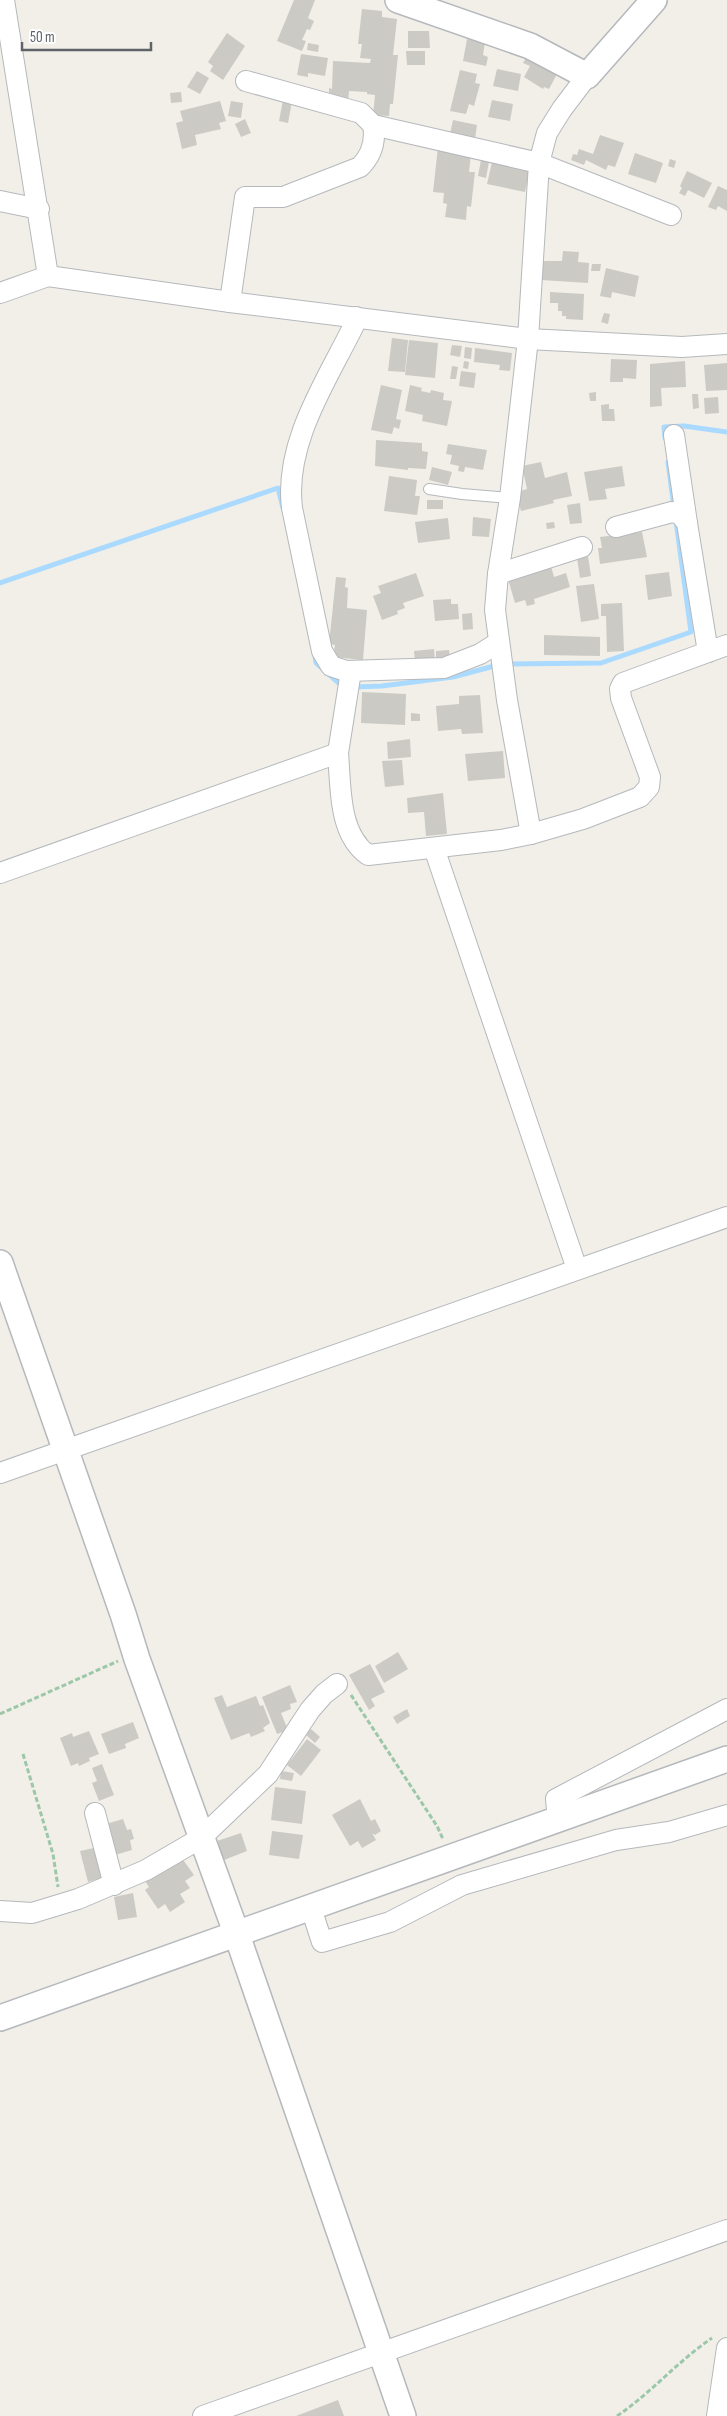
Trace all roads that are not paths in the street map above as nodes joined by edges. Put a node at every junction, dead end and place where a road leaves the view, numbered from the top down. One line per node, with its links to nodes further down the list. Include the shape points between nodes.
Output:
1 (4, 0): 6 (street)
2 (398, 0): 4 (street, via 530,46)
3 (654, 0): 4 (street)
4 (587, 76): 8 (street, via 547,133)
5 (246, 80): 7 (street, via 360,113)
6 (8, 84): 10 (street)
7 (373, 125): 8 (street); 14 (street, via 374,143 360,167 283,197 245,197)
8 (539, 162): 11 (street); 16 (street)
9 (0, 201): 10 (street)
10 (39, 209): 12 (street)
11 (671, 215)
12 (48, 276): 13 (street); 14 (street)
13 (0, 293)
14 (230, 302): 15 (street)
15 (356, 317): 16 (street); 28 (street, via 300,435 290,492 322,650 331,666)
16 (528, 339): 17 (street, via 682,347); 20 (street)
17 (727, 344)
18 (674, 435): 21 (street)
19 (429, 488): 20 (lane)
20 (510, 498): 24 (street)
21 (687, 523): 22 (street, via 680,514 672,512); 26 (street)
22 (616, 527)
23 (582, 547): 24 (street)
24 (498, 574): 27 (street, via 495,610)
25 (727, 645): 26 (street)
26 (708, 652): 30 (street, via 630,679 620,689 650,777 649,787 640,797)
27 (502, 657): 28 (street, via 480,654 444,668); 30 (street)
28 (351, 671): 29 (street)
29 (338, 753): 31 (street, via 345,821 362,851 368,855); 32 (street)
30 (531, 834): 31 (street)
31 (434, 848): 35 (street)
32 (0, 873)
33 (727, 1217): 35 (street)
34 (0, 1263): 36 (street)
35 (578, 1269): 36 (street)
36 (66, 1450): 37 (street); 44 (street)
37 (0, 1473)
38 (337, 1684): 44 (street, via 310,1710 268,1774)
39 (727, 1710): 43 (street, via 556,1799)
40 (727, 1759): 43 (street)
41 (95, 1813): 45 (street)
42 (727, 1814): 46 (street, via 668,1832 616,1840 462,1885 390,1922 322,1942)
43 (558, 1820): 46 (street)
44 (200, 1838): 45 (street); 48 (street)
45 (114, 1886): 47 (street, via 32,1913)
46 (311, 1908): 48 (street)
47 (0, 1911)
48 (237, 1935): 49 (street); 52 (street)
49 (0, 2018)
50 (727, 2230): 52 (street)
51 (723, 2341): 55 (street)
52 (381, 2352): 53 (street); 54 (street)
53 (203, 2416)
54 (403, 2416)
55 (717, 2416)

